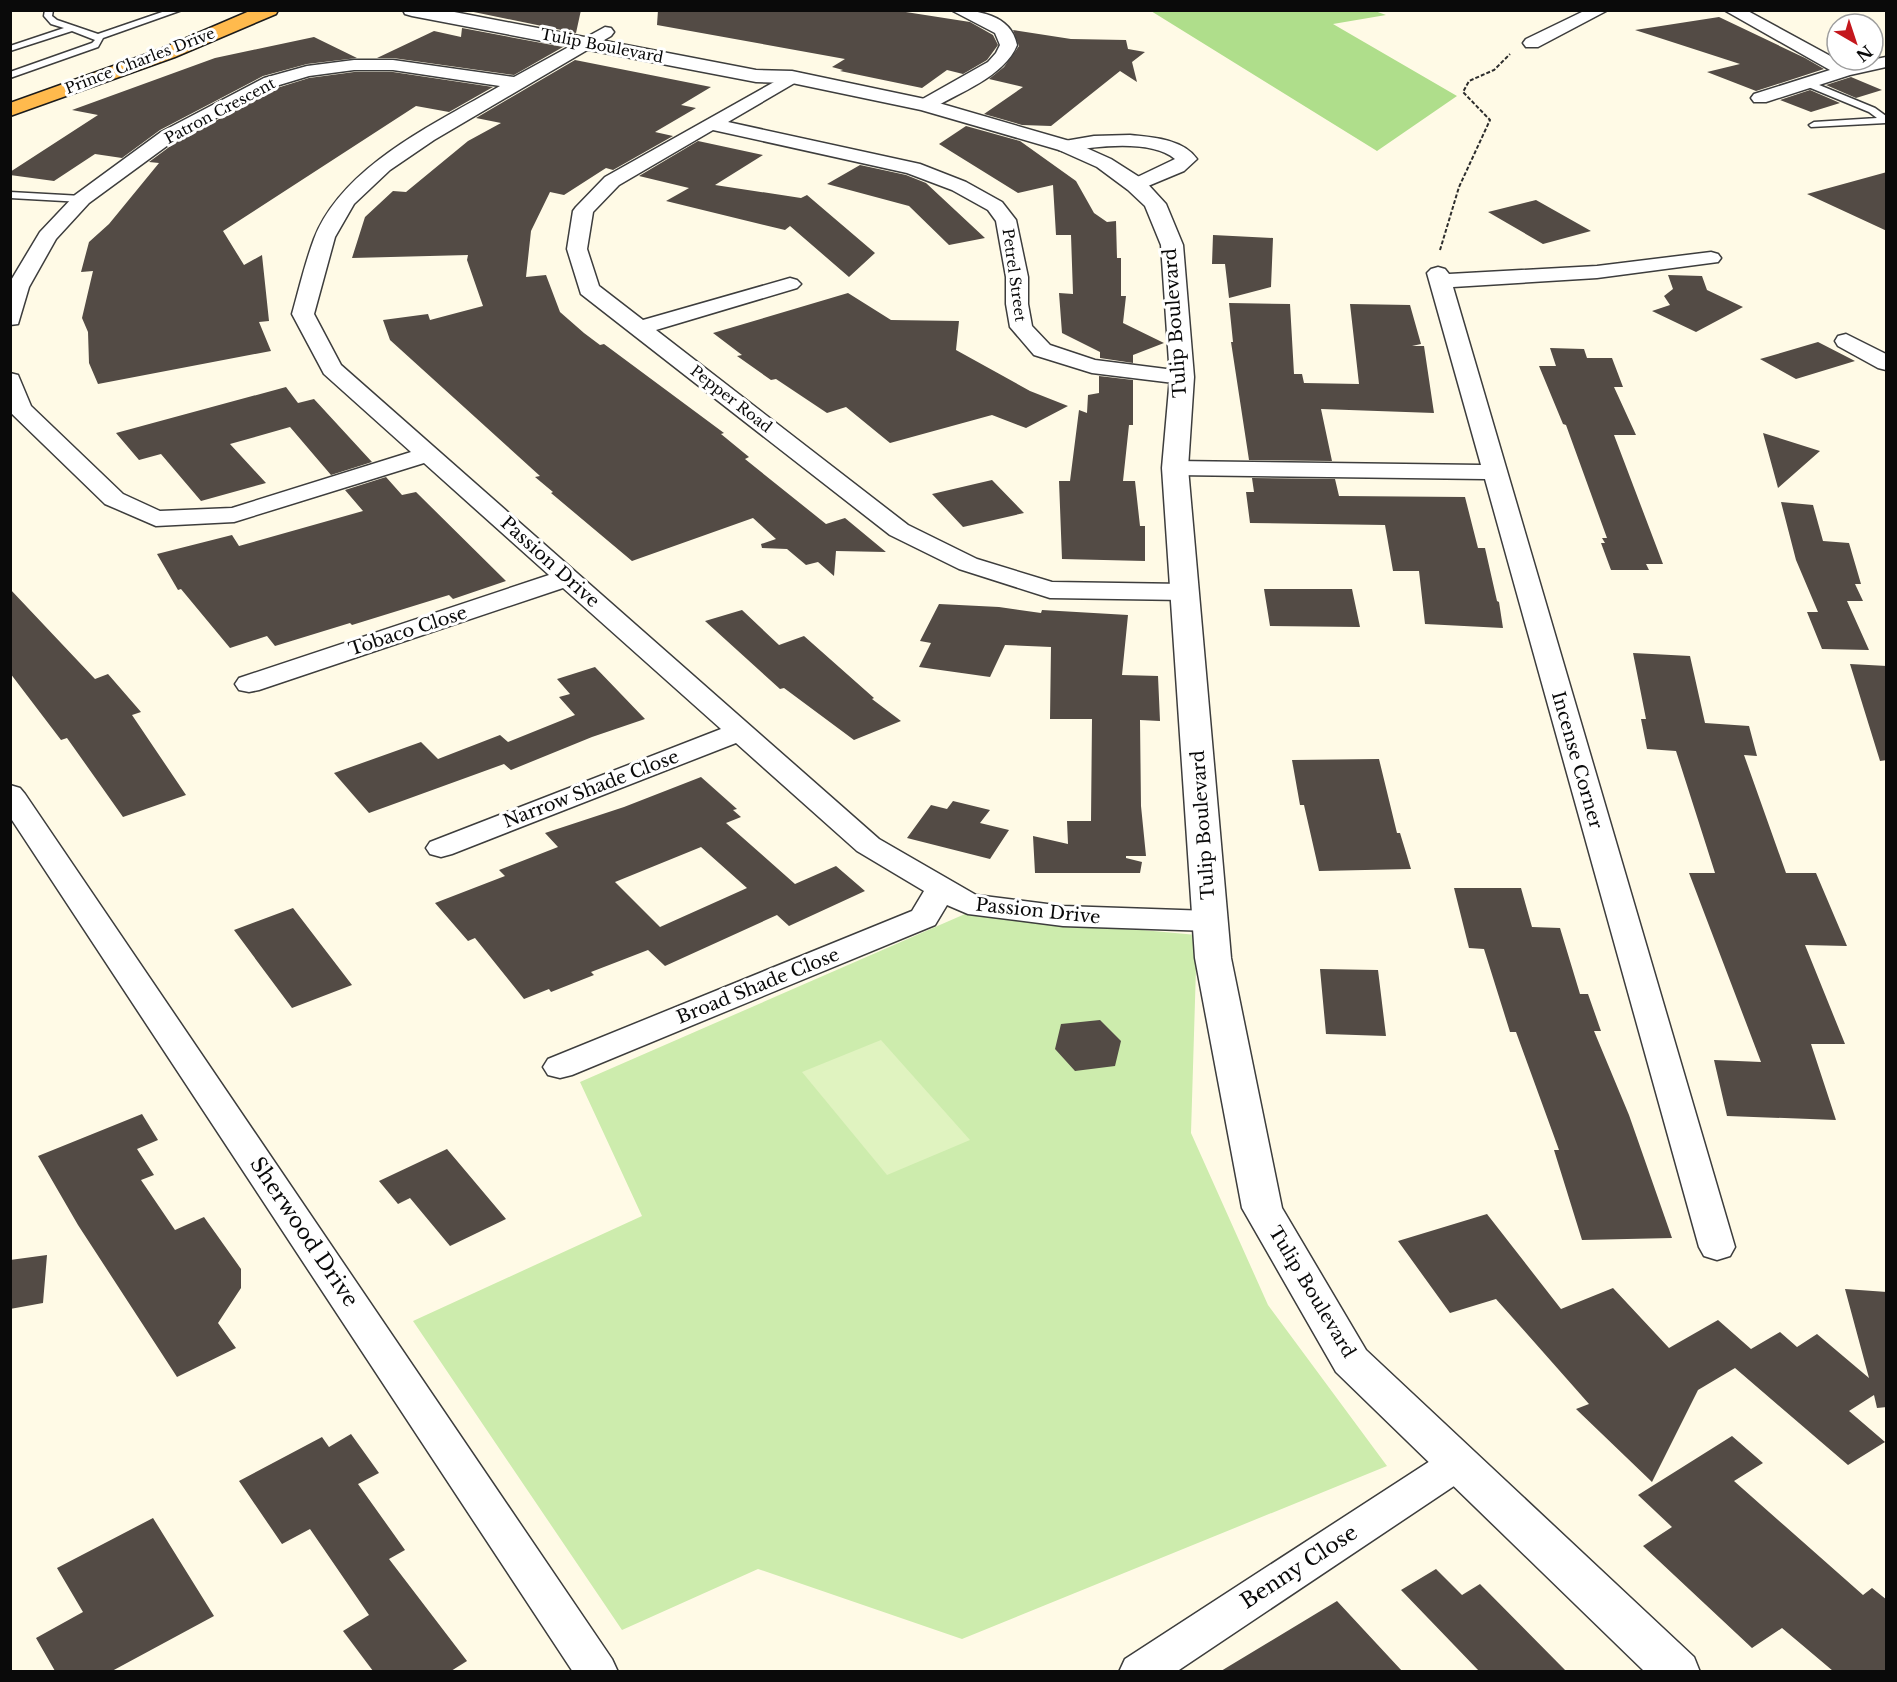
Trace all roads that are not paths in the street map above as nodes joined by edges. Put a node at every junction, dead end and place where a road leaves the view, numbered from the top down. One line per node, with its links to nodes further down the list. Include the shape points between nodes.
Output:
1 (49, 10): 9 (lane, via 48,16 54,22)
2 (178, 10): 10 (lane)
3 (269, 10): 22 (highway, Prince Charles Drive)
4 (412, 10): 11 (street, Tulip Boulevard)
5 (503, 10): 11 (street, Tulip Boulevard)
6 (959, 10): 21 (street, via 995,24 1005,32 1009,46 1004,58 994,66)
7 (1600, 10): 12 (street)
8 (1732, 10): 14 (street)
9 (73, 28): 10 (lane); 13 (lane)
10 (98, 37): 16 (lane, via 95,45)
11 (596, 37): 17 (street, Tulip Boulevard, via 756,76); 19 (street, Passion Drive)
12 (1532, 43)
13 (10, 49)
14 (1825, 60)
15 (1841, 72): 18 (street)
16 (10, 75)
17 (792, 76): 21 (street, Tulip Boulevard); 23 (street, Pepper Road)
18 (1804, 82): 20 (street); 24 (lane, via 1872,110 1886,120)
19 (516, 83): 28 (street, Patron Crescent, via 393,65 307,71 270,82 168,136); 39 (street, Passion Drive, via 383,166 346,201 325,237 303,314 332,369)
20 (1760, 98)
21 (925, 105): 25 (street, Tulip Boulevard)
22 (10, 110)
23 (711, 124): 34 (street, Pepper Road, via 612,181 583,211 577,249 590,289); 37 (street, Petrel Street, via 913,168 959,186 995,206 1006,220 1021,327 1042,350 1092,366)
24 (1814, 124)
25 (1066, 146): 26 (street, Tulip Boulevard, via 1104,163); 26 (street, via 1086,141 1129,141 1163,146 1182,152 1187,159)
26 (1136, 185): 37 (street, Tulip Boulevard, via 1155,204 1172,245)
27 (10, 195): 28 (lane)
28 (82, 199): 33 (street, Patron Crescent, via 47,236 18,287)
29 (1711, 258): 30 (street)
30 (1597, 272): 32 (street); 41 (street, Incense Corner, via 1439,277)
31 (790, 284): 34 (street)
32 (1646, 285)
33 (10, 319)
34 (639, 328): 43 (street, Pepper Road, via 899,530 968,564 1050,590)
35 (1846, 341): 36 (street)
36 (1887, 363)
37 (1182, 377): 40 (street, Tulip Boulevard)
38 (10, 380): 39 (street, via 20,410 114,499 156,519 234,515)
39 (428, 454): 42 (street, Passion Drive)
40 (1176, 468): 41 (street); 43 (street, Tulip Boulevard)
41 (1495, 472): 51 (street, Incense Corner)
42 (567, 578): 44 (street, Tobaco Close); 45 (street, Passion Drive)
43 (1185, 592): 49 (street, Tulip Boulevard)
44 (249, 684)
45 (741, 731): 47 (street, Narrow Shade Close); 48 (street, Passion Drive, via 868,845)
46 (10, 794): 53 (street, Sherwood Drive)
47 (441, 848)
48 (941, 888): 49 (street, Passion Drive, via 968,904 1063,916); 50 (street, Broad Shade Close, via 924,918)
49 (1210, 921): 52 (street, Tulip Boulevard, via 1213,958 1262,1208 1351,1361)
50 (560, 1067)
51 (1717, 1247)
52 (1458, 1463): 54 (street, Benny Close); 55 (street, Tulip Boulevard)
53 (597, 1671)
54 (1140, 1671)
55 (1677, 1671)

